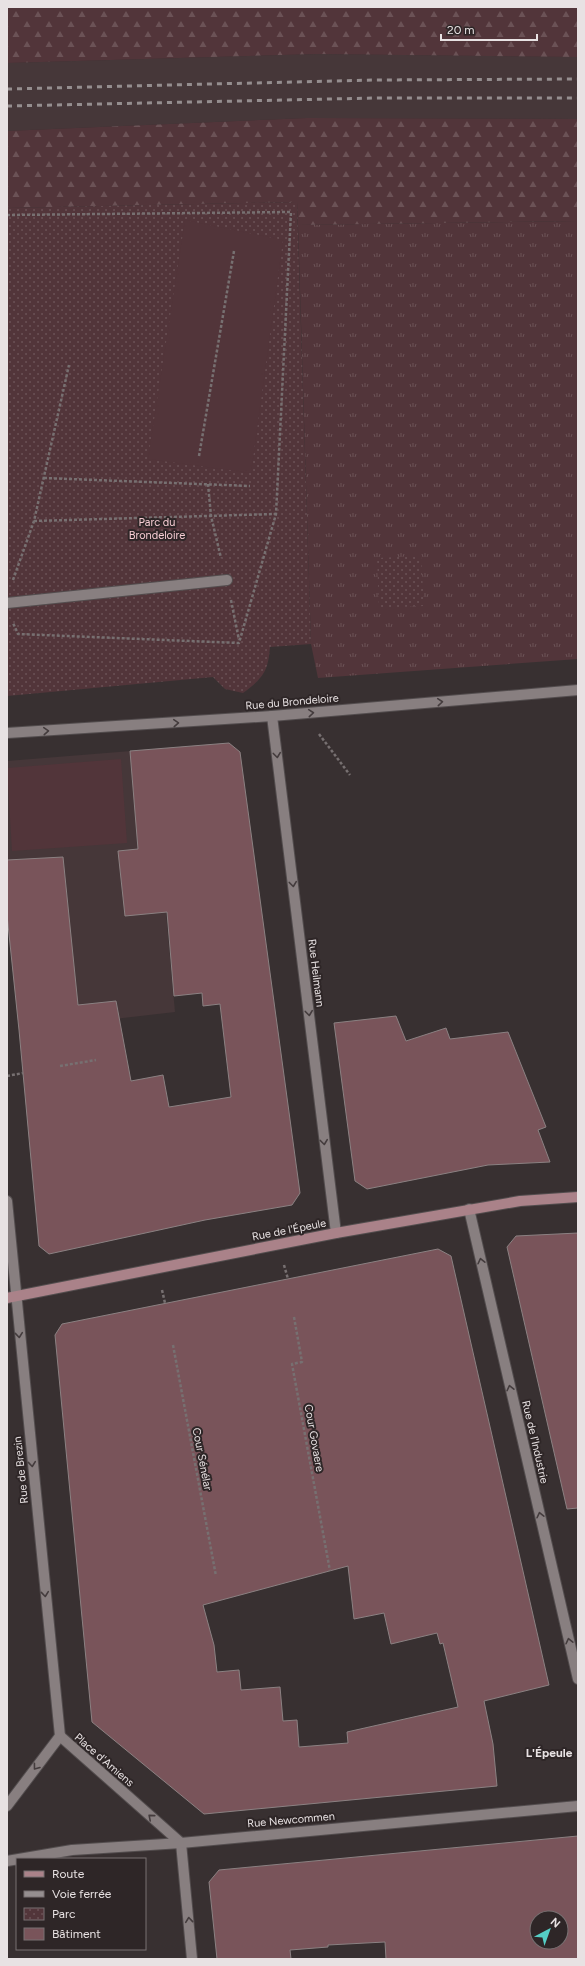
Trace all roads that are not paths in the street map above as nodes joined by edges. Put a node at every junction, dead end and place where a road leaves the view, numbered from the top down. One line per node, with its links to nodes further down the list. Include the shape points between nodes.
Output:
1 (227, 580): 2 (street)
2 (7, 603)
3 (578, 690): 4 (street, Rue du Brondeloire, one-way to 3)
4 (272, 716): 5 (street, Rue du Brondeloire, one-way to 4); 9 (street, Rue Heilmann, one-way to 9)
5 (7, 733)
6 (578, 1197): 8 (street, Rue de l'Épeule, via 520,1201)
7 (7, 1201): 10 (street, Rue de Brezin)
8 (469, 1209): 9 (street, Rue de l'Épeule); 11 (street, Rue de l'Industrie, one-way to 8)
9 (336, 1233): 10 (street, Rue de l'Épeule)
10 (11, 1297): 12 (street, Rue de Brezin, one-way to 12)
11 (578, 1679)
12 (60, 1736): 13 (street, Place d'Amiens, one-way to 13); 15 (street, Place d'Amiens, one-way to 12)
13 (7, 1806)
14 (578, 1806): 15 (street, Rue Newcommen)
15 (181, 1843): 16 (street, Rue Newcommen, via 72,1850); 17 (street, one-way to 15)
16 (25, 1858)
17 (192, 1959)

